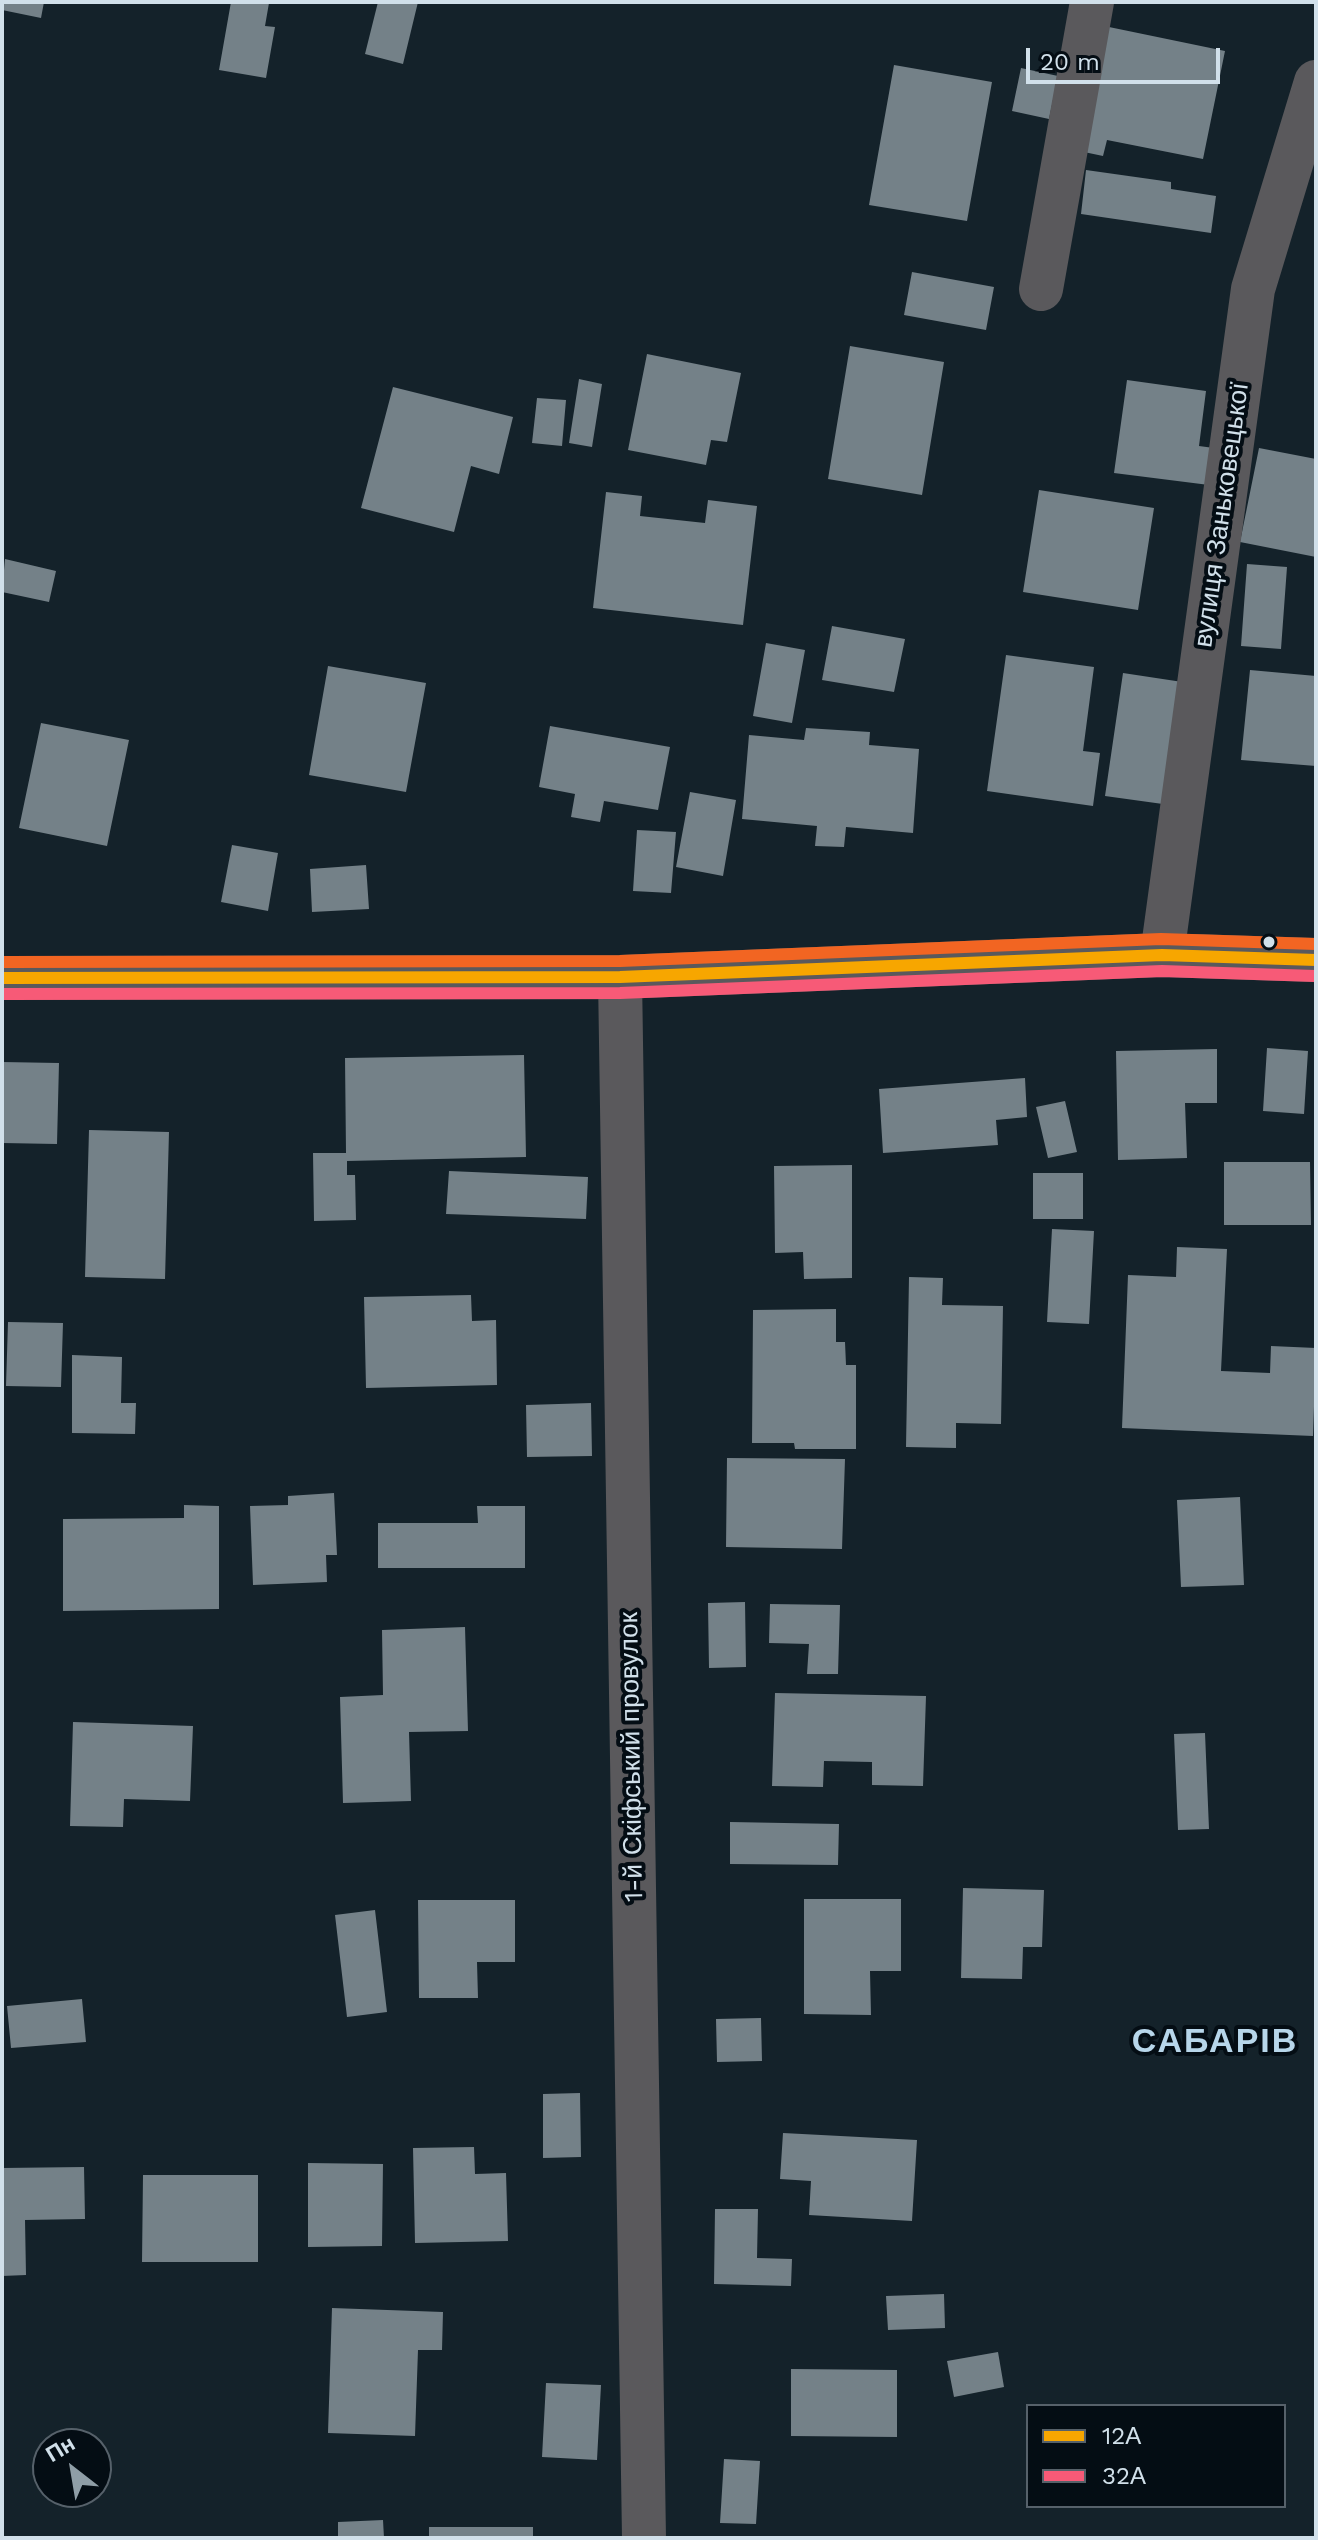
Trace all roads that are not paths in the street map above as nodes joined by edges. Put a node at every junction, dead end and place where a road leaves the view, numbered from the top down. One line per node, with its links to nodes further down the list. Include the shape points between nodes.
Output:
1 (1092, 2): 3 (street)
2 (1316, 82): 4 (street, вулиця Заньковецької, via 1253,289)
3 (1041, 289)
4 (1162, 955): 5 (street); 6 (street)
5 (1316, 960)
6 (620, 977): 7 (street); 8 (street, 1-й Скіфський провулок)
7 (2, 978)
8 (644, 2538)

